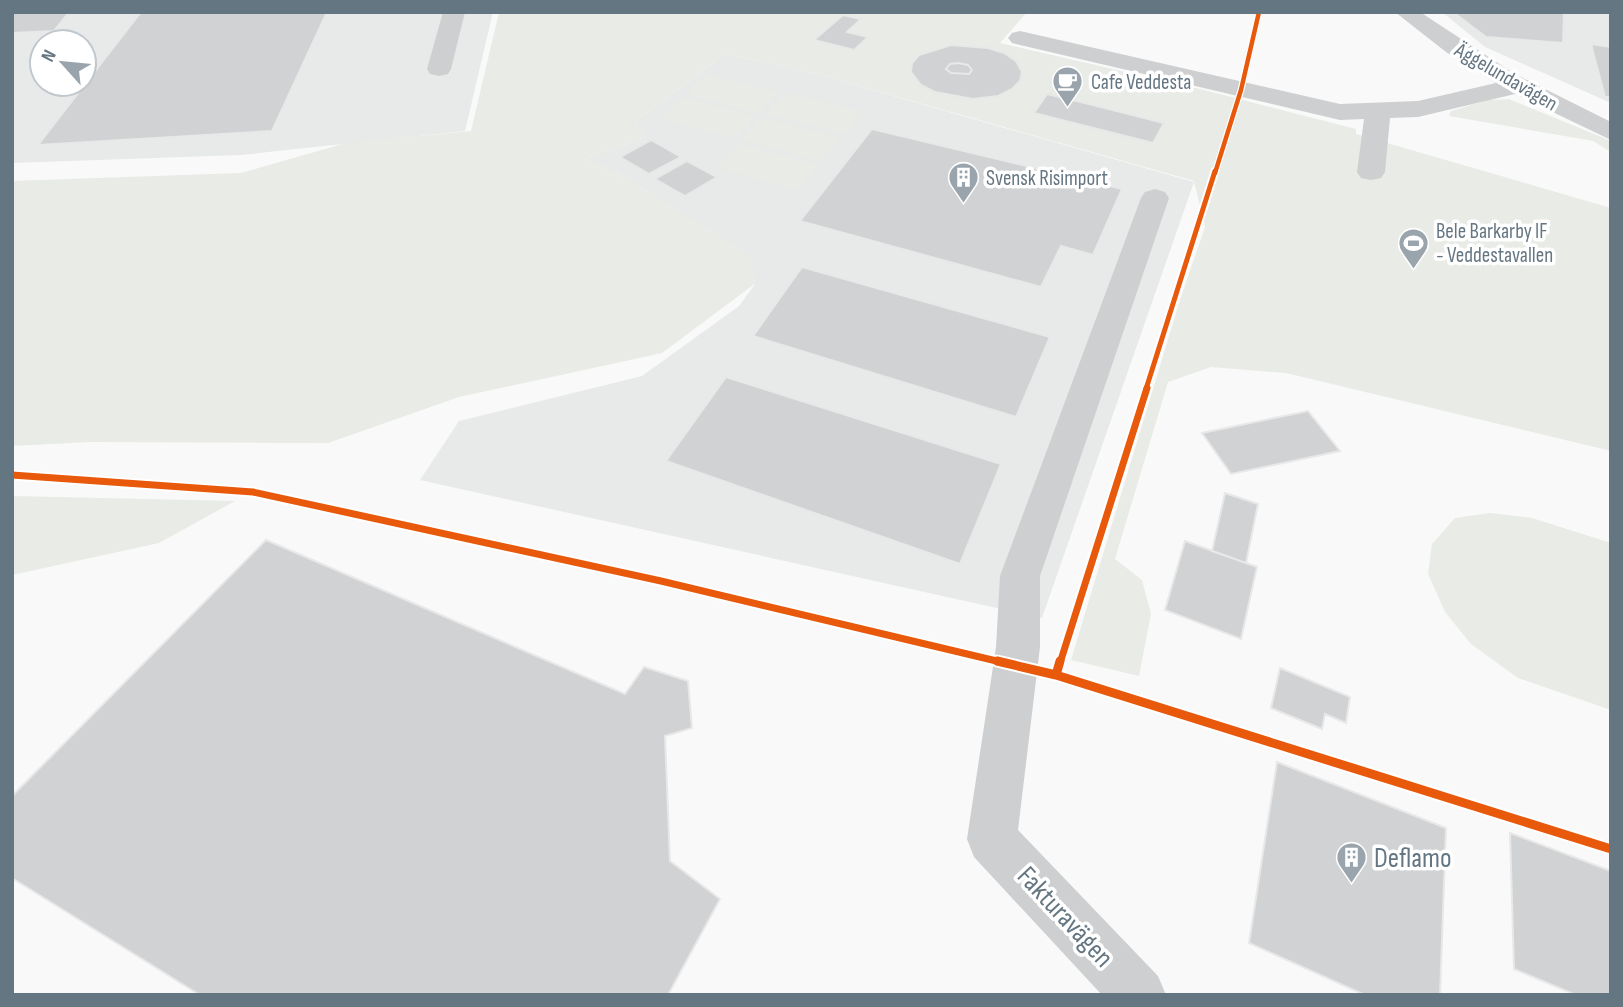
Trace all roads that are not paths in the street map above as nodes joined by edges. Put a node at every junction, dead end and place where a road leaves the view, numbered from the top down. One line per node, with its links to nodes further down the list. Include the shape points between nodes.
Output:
1 (454, 12): 4 (street)
2 (1406, 12): 5 (street, Äggelundavägen)
3 (1020, 38): 6 (street, via 1340,112)
4 (439, 69)
5 (1517, 86): 6 (street, via 1418,109); 7 (street, Äggelundavägen)
6 (1378, 111): 8 (street)
7 (1611, 132)
8 (1371, 172)
9 (1155, 198): 10 (street, Fakturavägen, via 1020,576 1018,647 992,839)
10 (1139, 995)

